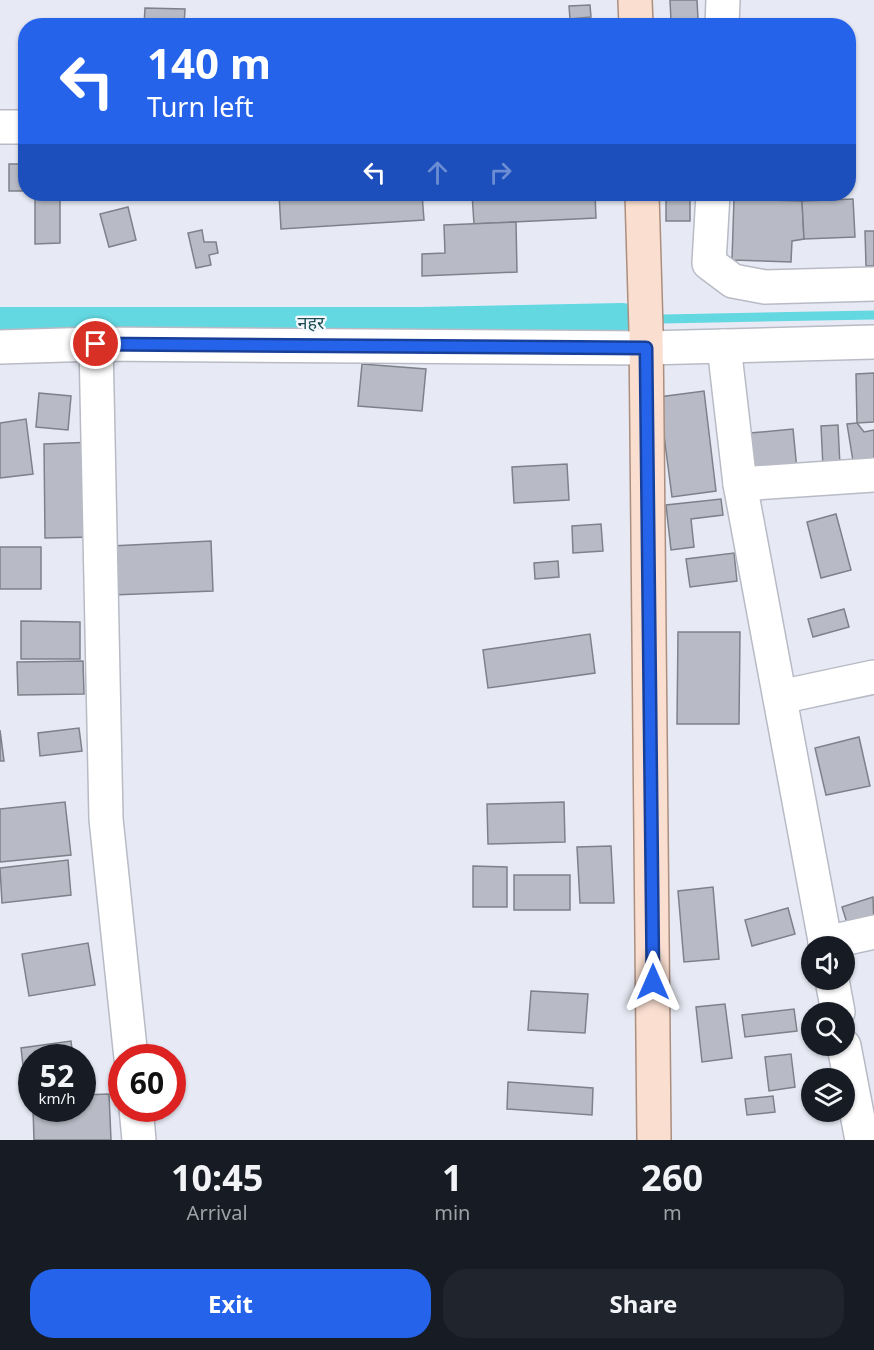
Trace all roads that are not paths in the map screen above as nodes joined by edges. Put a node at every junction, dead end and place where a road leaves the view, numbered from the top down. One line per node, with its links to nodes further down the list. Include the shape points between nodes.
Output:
1 (635, 0): 3 (main road)
2 (723, 0): 4 (street)
3 (636, 18)
4 (722, 18)
5 (18, 126): 6 (street)
6 (0, 127)
7 (642, 201): 14 (main road)
8 (713, 201): 9 (street, via 709,263 733,281 765,287)
9 (874, 284)
10 (874, 342): 12 (street)
11 (96, 344): 13 (street); 14 (street); 22 (street, via 106,819)
12 (724, 346): 14 (street); 16 (street)
13 (0, 347)
14 (646, 348): 26 (main road)
15 (874, 475): 16 (street)
16 (740, 484): 18 (street)
17 (874, 677): 18 (street)
18 (780, 697): 20 (street)
19 (874, 932): 21 (street)
20 (824, 936)
21 (855, 937)
22 (130, 1044)
23 (846, 1056): 27 (street)
24 (137, 1122): 25 (street)
25 (139, 1140)
26 (654, 1140)
27 (862, 1140)

